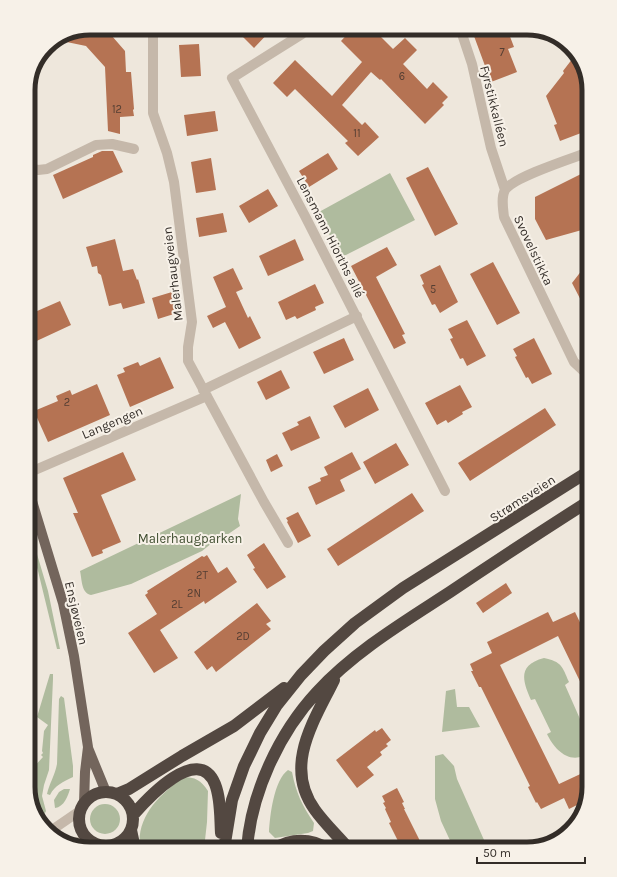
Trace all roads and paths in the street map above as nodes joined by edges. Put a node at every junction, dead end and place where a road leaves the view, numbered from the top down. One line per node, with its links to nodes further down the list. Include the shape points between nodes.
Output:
1 (153, 35): 10 (street, Malerhaugveien, via 153,112 174,182 192,322 188,361)
2 (300, 35): 8 (street, Lensmann Hiorths allé, via 232,78)
3 (462, 35): 7 (street, Fyrstikkalléen, via 472,64 491,148)
4 (134, 149): 6 (street, via 112,144 96,145 47,169)
5 (582, 155): 7 (street, via 517,180)
6 (35, 169)
7 (505, 190): 9 (street, Svovelstikka, via 502,203 504,217 574,362)
8 (357, 316): 10 (street, Langengen); 13 (street, Lensmann Hiorths allé)
9 (582, 369)
10 (205, 393): 11 (street, Langengen); 16 (street, Malerhaugveien)
11 (35, 470)
12 (582, 475): 18 (highway, Strømsveien, via 403,588 355,624)
13 (445, 491)
14 (582, 506): 17 (highway, via 372,643)
15 (35, 512): 19 (main road, Ensjøveien, via 62,603 74,656)
16 (288, 543)
17 (338, 671): 31 (highway, via 297,717 266,771 250,822); 34 (highway, via 308,732 302,751 301,770 303,786 311,804)
18 (301, 674): 20 (highway, via 234,726 129,789); 30 (highway, via 277,705 244,766 232,800)
19 (88, 747): 20 (main road, Ensjøveien); 21 (main road, Ensjøveien)
20 (112, 793): 21 (highway, via 94,795); 22 (highway, via 128,802)
21 (83, 807): 23 (street); 25 (highway, via 80,816 82,830)
22 (133, 816): 24 (highway); 29 (highway, via 142,804 177,775 188,770 203,772 212,779 217,789)
23 (54, 828)
24 (130, 830): 27 (highway); 28 (highway)
25 (91, 841): 26 (street)
26 (84, 842)
27 (120, 842)
28 (133, 842)
29 (222, 842)
30 (224, 842)
31 (248, 842)
32 (288, 842): 33 (highway)
33 (313, 842)
34 (343, 842)

